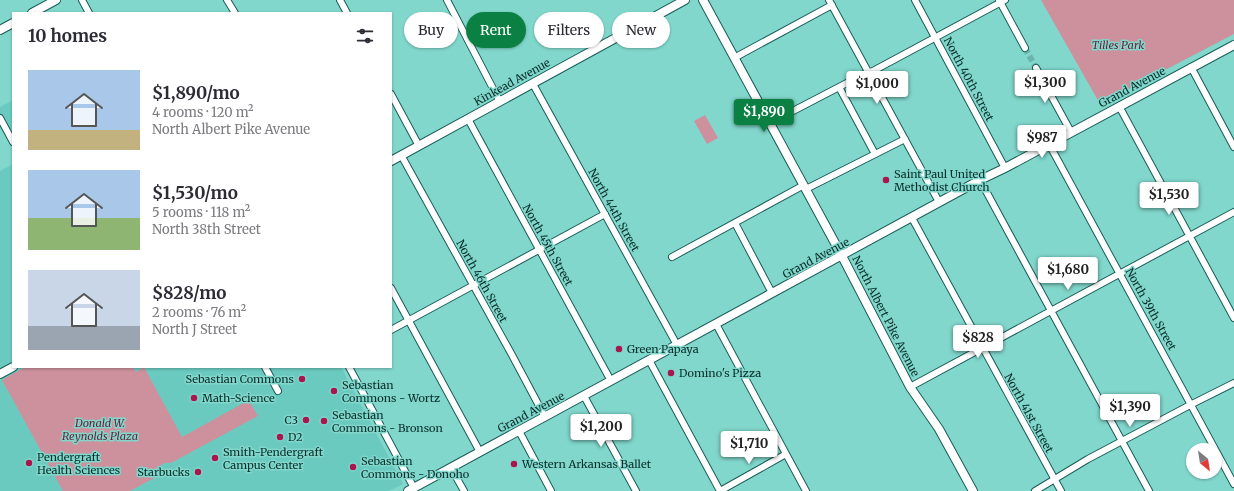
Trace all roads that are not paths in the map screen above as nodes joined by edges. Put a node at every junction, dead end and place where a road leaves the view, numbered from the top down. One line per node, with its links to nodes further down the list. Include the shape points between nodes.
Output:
1 (56, 0): 11 (street)
2 (82, 0): 12 (street)
3 (227, 0): 13 (street)
4 (340, 0): 14 (street)
5 (447, 0): 27 (street)
6 (685, 0): 24 (street, Kinkead Avenue)
7 (703, 0): 20 (street, North Albert Pike Avenue)
8 (915, 0): 17 (street, North 40th Street)
9 (1002, 1): 17 (street); 19 (street)
10 (831, 2): 20 (street); 23 (street)
11 (34, 12)
12 (88, 12)
13 (233, 12)
14 (346, 12)
15 (12, 24): 16 (street)
16 (0, 30)
17 (935, 38): 23 (street); 41 (street, North 40th Street)
18 (1234, 45): 21 (street, Grand Avenue)
19 (1025, 48)
20 (734, 58): 31 (street, North Albert Pike Avenue)
21 (1192, 67): 28 (street, Grand Avenue); 37 (street)
22 (1036, 68): 32 (street)
23 (869, 72): 25 (street); 33 (street)
24 (533, 84): 27 (street, Kinkead Avenue); 46 (street, North 44th Street)
25 (839, 87): 31 (street); 38 (street)
26 (392, 96): 36 (street)
27 (500, 102): 30 (street, Kinkead Avenue)
28 (1119, 106): 32 (street, Grand Avenue); 49 (street)
29 (0, 118): 34 (street)
30 (468, 119): 36 (street, Kinkead Avenue); 50 (street, North 45th Street)
31 (770, 123): 43 (street, North Albert Pike Avenue)
32 (1071, 132): 35 (street, Grand Avenue)
33 (905, 139): 38 (street); 44 (street)
34 (12, 140)
35 (1049, 144): 41 (street, Grand Avenue); 53 (street, North 39th Street)
36 (419, 146): 39 (street, Kinkead Avenue)
37 (1234, 147)
38 (875, 154): 43 (street)
39 (401, 156): 40 (street, Kinkead Avenue); 54 (street, North 46th Street)
40 (392, 160)
41 (1005, 168): 42 (street, Grand Avenue)
42 (980, 180): 44 (street, Grand Avenue); 57 (street)
43 (805, 187): 48 (street); 51 (street, North Albert Pike Avenue)
44 (939, 202): 47 (street, Grand Avenue)
45 (1234, 212): 49 (street)
46 (604, 214): 50 (street); 62 (street, North 44th Street)
47 (912, 218): 51 (street, Grand Avenue); 63 (street, North 41st Street)
48 (735, 223): 52 (street); 56 (street)
49 (1190, 236): 53 (street); 58 (street)
50 (539, 250): 54 (street); 69 (street, North 45th Street)
51 (842, 256): 56 (street, Grand Avenue); 71 (street, North Albert Pike Avenue)
52 (672, 257)
53 (1120, 274): 57 (street); 74 (street, North 39th Street)
54 (474, 286): 59 (street); 75 (street, North 46th Street)
55 (392, 290): 59 (street)
56 (772, 294): 60 (street, Grand Avenue)
57 (1051, 311): 63 (street); 77 (street)
58 (1234, 318)
59 (408, 321): 61 (street); 78 (street)
60 (716, 324): 62 (street, Grand Avenue); 79 (street)
61 (392, 329)
62 (677, 345): 64 (street, Grand Avenue)
63 (982, 348): 71 (street); 81 (street, North 41st Street)
64 (649, 360): 69 (street, Grand Avenue); 87 (street)
65 (12, 368): 68 (street)
66 (266, 368): 72 (street)
67 (350, 368): 83 (street)
68 (0, 374)
69 (611, 381): 73 (street, Grand Avenue)
70 (1234, 384): 74 (street)
71 (910, 387): 89 (street, North Albert Pike Avenue, via 939,430)
72 (278, 391)
73 (584, 396): 75 (street, Grand Avenue); 86 (street)
74 (1192, 404): 77 (street); 82 (street, North 39th Street)
75 (545, 417): 76 (street, Grand Avenue)
76 (519, 431): 78 (street, Grand Avenue); 85 (street)
77 (1123, 442): 81 (street, via 1088,459); 92 (street)
78 (480, 452): 80 (street, Grand Avenue)
79 (786, 454): 87 (street); 88 (street)
80 (451, 468): 83 (street, Grand Avenue); 84 (street)
81 (1055, 480): 90 (street); 91 (street, North 41st Street)
82 (1234, 484)
83 (411, 490)
84 (464, 491)
85 (551, 491)
86 (636, 491)
87 (720, 491)
88 (806, 491)
89 (973, 491)
90 (1035, 491)
91 (1061, 491)
92 (1149, 491)

